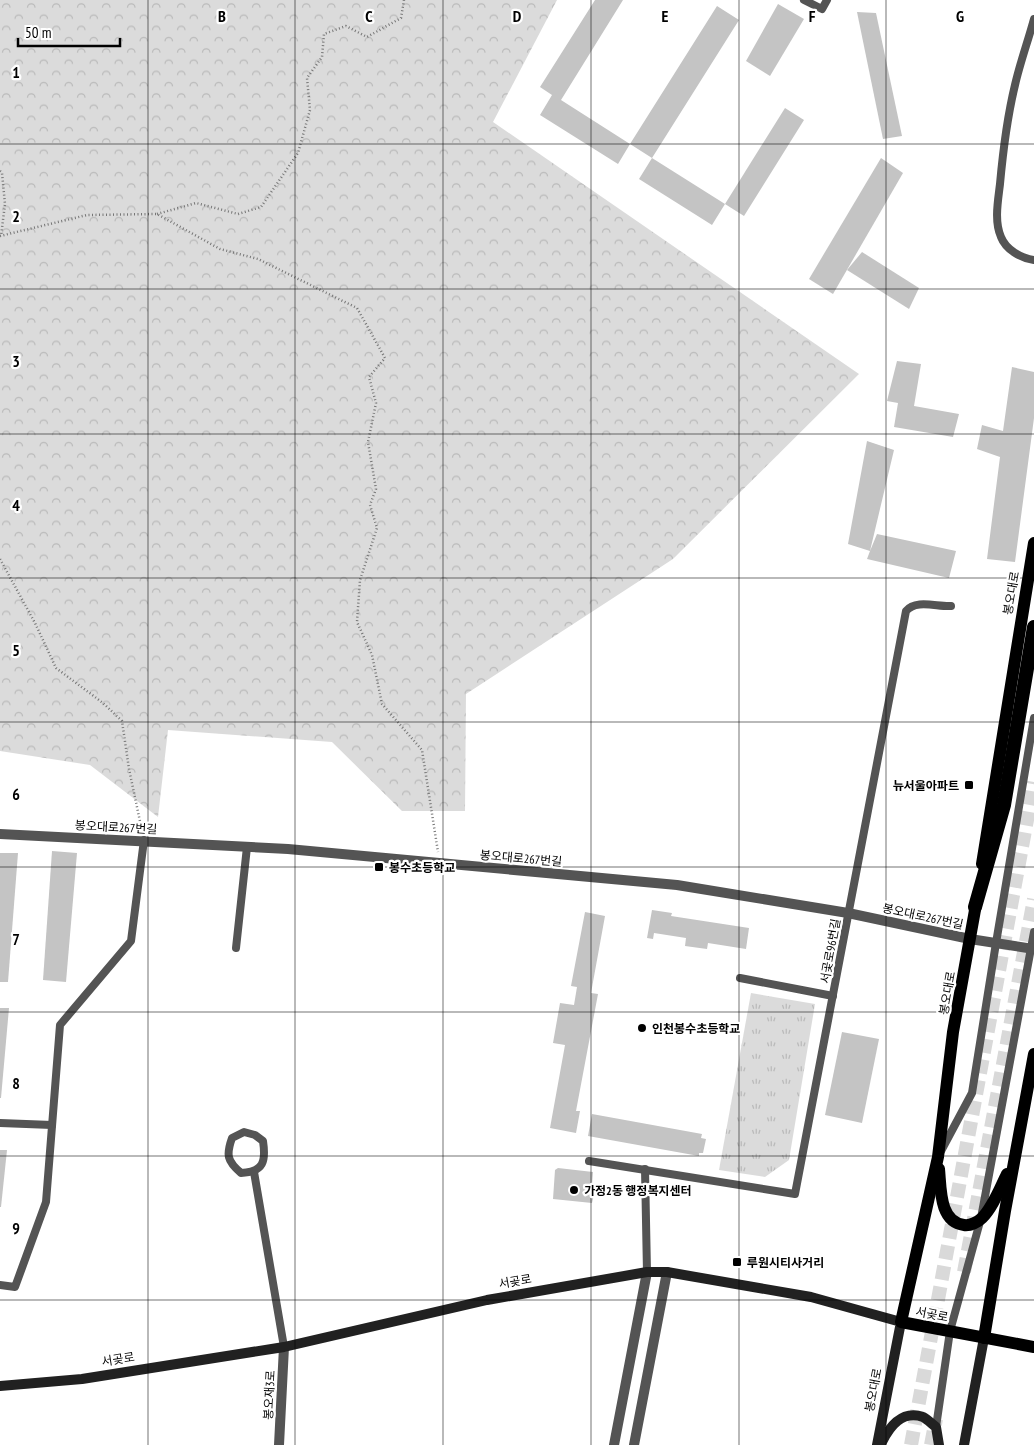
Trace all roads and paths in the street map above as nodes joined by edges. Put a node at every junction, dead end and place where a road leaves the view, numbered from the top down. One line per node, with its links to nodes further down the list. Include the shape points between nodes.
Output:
1 (404, 0): 6 (path, via 401,18 367,37 346,26 324,34 322,57 307,78 310,110 298,153 261,207 238,214 196,203)
2 (804, 0): 3 (lane, via 822,8)
3 (827, 0)
4 (1034, 19): 8 (lane, via 1015,86 997,210 1001,238 1020,256)
5 (0, 171): 7 (path, via 5,204)
6 (157, 214): 7 (path, via 86,216); 17 (path, via 220,249 258,259 357,308 385,358 369,377 376,403 368,442 376,489 370,505 377,528 360,580 356,622 372,655 382,704 422,750)
7 (0, 236)
8 (1034, 260)
9 (1034, 543): 18 (main road, 봉오대로)
10 (0, 559): 15 (path, via 56,668 122,721)
11 (951, 606): 19 (lane, 서곷로96번길, via 916,604 906,611)
12 (1034, 628): 18 (highway, via 1004,805)
13 (1034, 718): 22 (lane)
14 (0, 834): 15 (street, 봉오대로267번길)
15 (144, 840): 16 (street, 봉오대로267번길); 29 (lane, via 131,941 60,1025)
16 (247, 847): 17 (street, 봉오대로267번길); 23 (lane)
17 (440, 863): 19 (street, 봉오대로267번길, via 677,885)
18 (975, 907): 21 (main road, 봉오대로)
19 (848, 913): 21 (street, 봉오대로267번길); 26 (lane, 서곷로96번길)
20 (1034, 932): 24 (lane)
21 (970, 939): 22 (street, 봉오대로267번길); 30 (main road, 봉오대로, via 953,1032)
22 (996, 944): 24 (street, 봉오대로267번길); 30 (lane, via 972,1093)
23 (236, 948)
24 (1032, 949): 35 (lane)
25 (740, 978): 26 (lane)
26 (833, 996): 33 (lane, 서곷로96번길, via 795,1194)
27 (1034, 1054): 31 (main road)
28 (0, 1123): 29 (lane)
29 (52, 1125): 38 (lane, via 46,1202 15,1287)
30 (938, 1157): 35 (main road, via 942,1201 948,1216 968,1226); 39 (main road, 봉오대로)
31 (1015, 1157): 35 (main road); 41 (main road)
32 (589, 1161): 33 (lane, 서곷로96번길)
33 (645, 1169): 36 (lane)
34 (254, 1172): 34 (lane, via 261,1166 265,1152 263,1141 244,1132 232,1138 227,1151 241,1173); 42 (lane)
35 (981, 1218): 40 (lane)
36 (647, 1272): 37 (main road, 서곶로); 42 (main road, 서곶로, via 488,1300); 47 (street)
37 (668, 1272): 39 (main road, 서곶로, via 811,1297); 48 (street)
38 (0, 1285)
39 (901, 1322): 40 (main road, 서곶로); 49 (main road, 봉오대로)
40 (950, 1332): 41 (main road, 서곶로); 45 (lane)
41 (984, 1338): 43 (main road, 서곶로); 51 (main road)
42 (284, 1346): 44 (main road, 서곶로, via 82,1380); 46 (street, 봉오재3로)
43 (1034, 1348)
44 (0, 1386)
45 (936, 1427): 49 (main road, via 923,1417 899,1418); 50 (main road)
46 (279, 1445)
47 (614, 1445)
48 (634, 1445)
49 (879, 1445)
50 (939, 1445)
51 (964, 1445)

